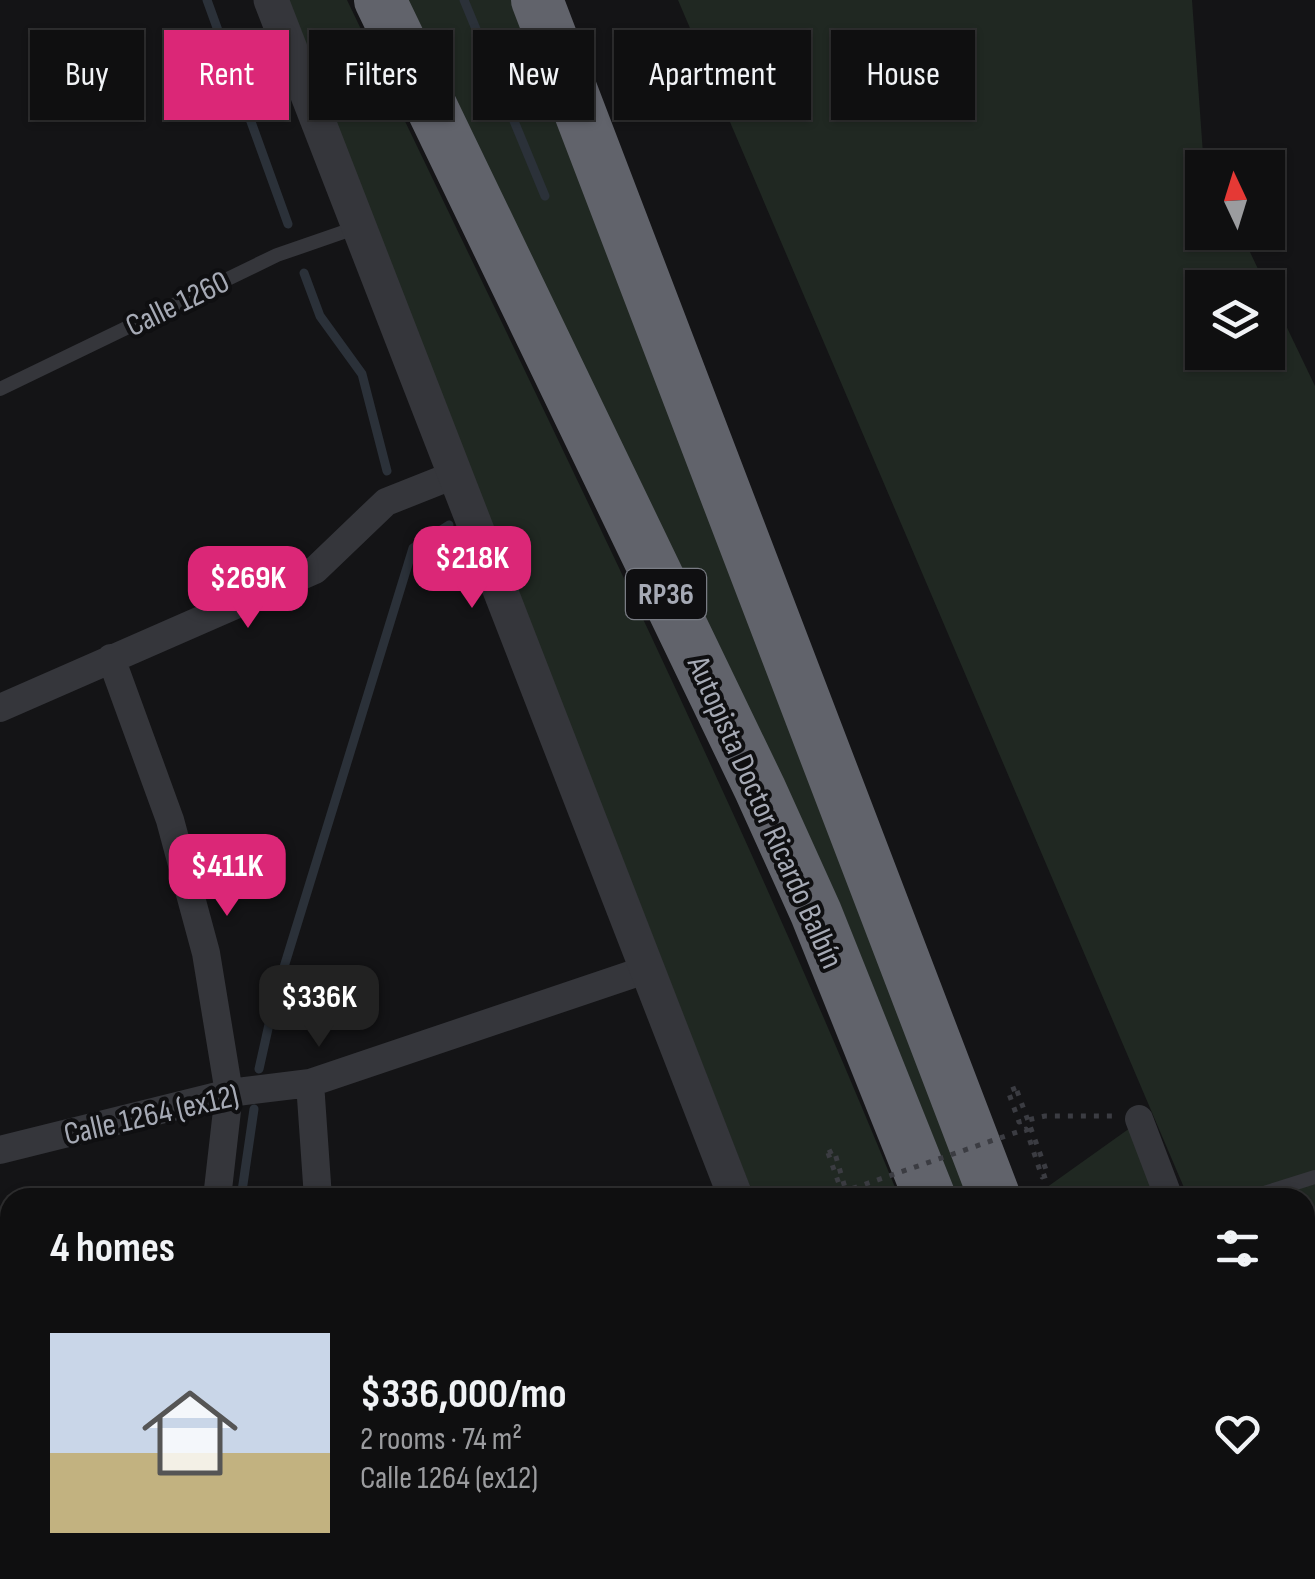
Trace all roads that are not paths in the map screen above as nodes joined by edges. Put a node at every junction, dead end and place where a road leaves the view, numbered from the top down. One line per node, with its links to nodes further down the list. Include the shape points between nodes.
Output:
1 (270, 0): 4 (street)
2 (380, 0): 18 (highway, Autopista Doctor Ricardo Balbín / RP36, via 760,788)
3 (537, 0): 19 (highway, Autopista Doctor Ricardo Balbín / RP36)
4 (359, 227): 5 (lane, Calle 1260, via 277,255); 6 (street)
5 (0, 389)
6 (454, 474): 7 (street, via 386,502 315,570); 9 (street)
7 (111, 658): 8 (street); 11 (street, via 170,820 206,953)
8 (0, 708)
9 (644, 970): 10 (street, Calle 1264 (ex12)); 17 (street)
10 (310, 1084): 11 (street, Calle 1264 (ex12)); 16 (street)
11 (229, 1093): 13 (street, Calle 1264 (ex12)); 15 (street)
12 (1139, 1119): 20 (street)
13 (0, 1150)
14 (1315, 1177): 21 (lane)
15 (218, 1188)
16 (317, 1188)
17 (732, 1188)
18 (926, 1188)
19 (991, 1188)
20 (1166, 1188)
21 (1280, 1188)

